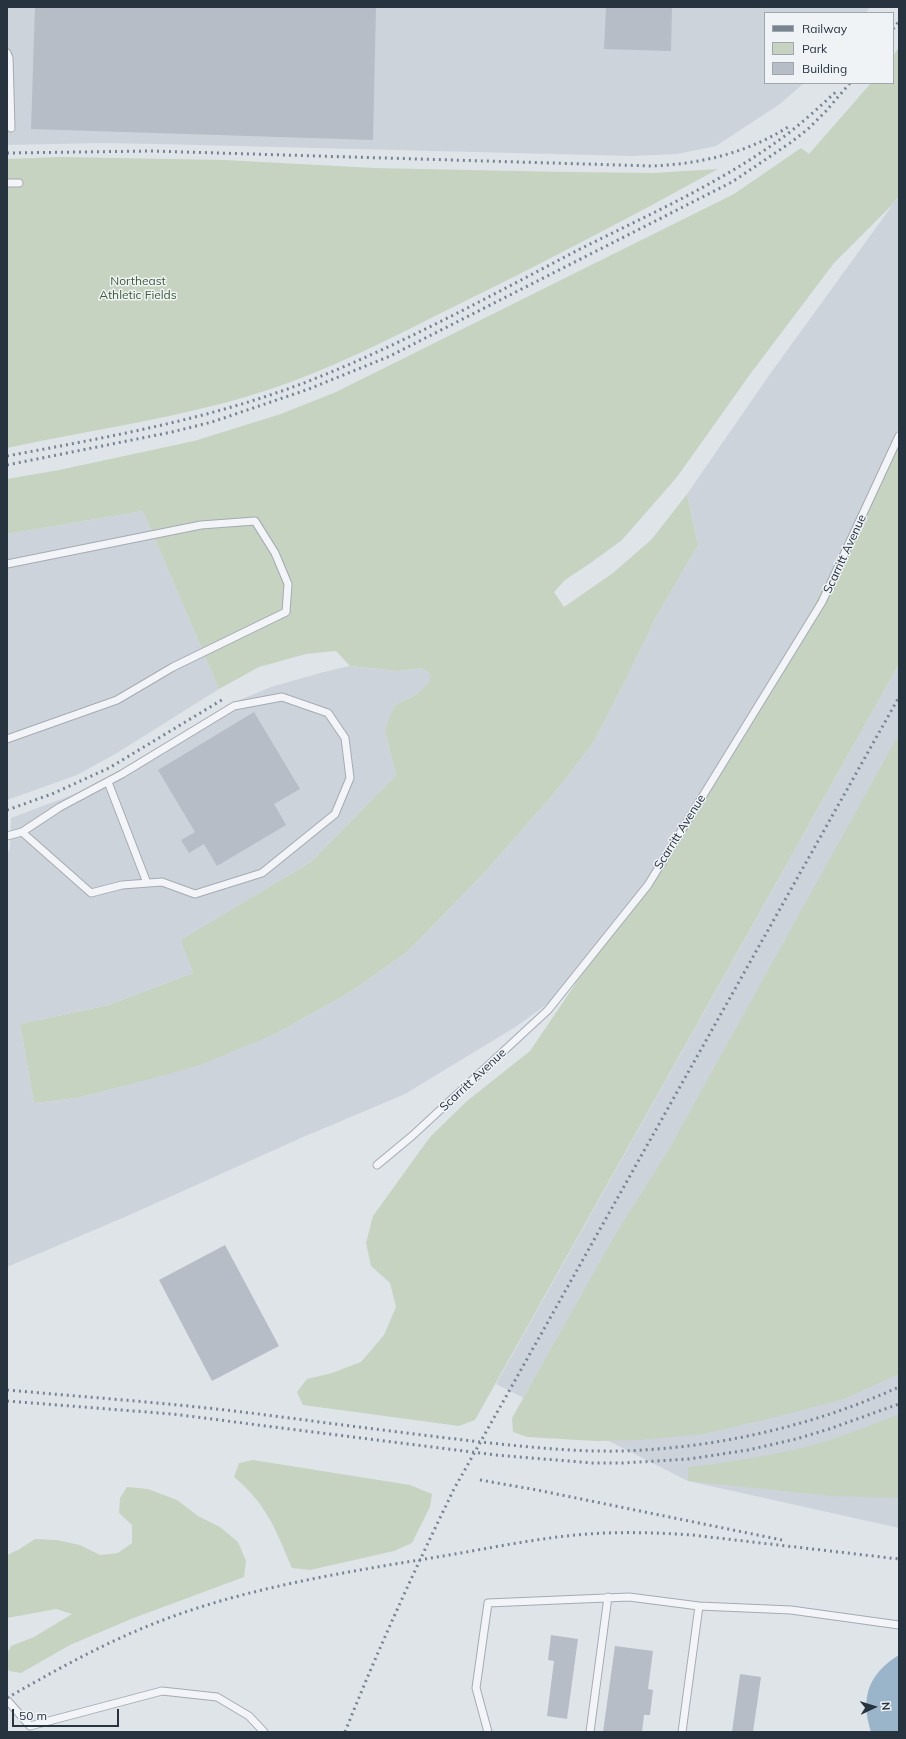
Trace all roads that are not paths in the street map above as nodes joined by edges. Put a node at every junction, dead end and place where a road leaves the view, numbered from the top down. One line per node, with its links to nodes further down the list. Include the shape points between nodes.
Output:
1 (7, 53): 2 (lane)
2 (11, 128)
3 (7, 183): 4 (lane)
4 (19, 183)
5 (899, 436): 12 (lane, Scarritt Avenue, via 822,602 648,885 548,1010 412,1136)
6 (7, 564): 7 (lane, via 201,525 255,521 275,553 288,584 286,612 173,667 117,700)
7 (7, 739)
8 (108, 782): 9 (lane, via 60,807); 11 (lane); 11 (lane, via 234,706 282,697 328,713 345,738 350,778 334,814 262,873 195,894 162,882)
9 (22, 832): 10 (lane); 11 (lane, via 91,893 122,885)
10 (7, 836)
11 (147, 883)
12 (377, 1165)
13 (608, 1597): 14 (lane, via 629,1596); 18 (lane, via 488,1603 476,1688); 19 (lane)
14 (699, 1606): 15 (lane, via 791,1610); 20 (lane)
15 (899, 1625)
16 (7, 1700): 17 (lane, via 30,1726 162,1691 186,1693 217,1697 249,1716)
17 (264, 1732)
18 (488, 1732)
19 (590, 1732)
20 (682, 1732)

